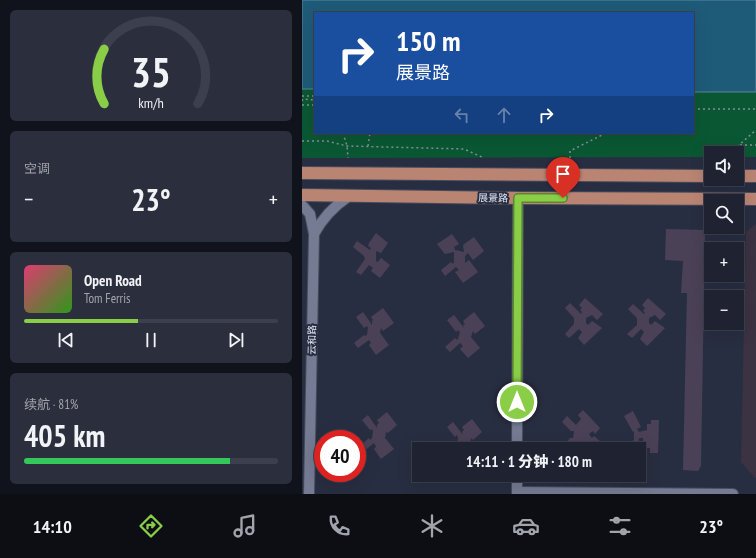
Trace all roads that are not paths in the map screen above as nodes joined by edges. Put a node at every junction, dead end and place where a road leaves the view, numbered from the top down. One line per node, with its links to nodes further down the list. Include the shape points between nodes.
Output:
1 (302, 173): 2 (main road)
2 (704, 176)
3 (744, 176): 4 (main road)
4 (756, 176)
5 (302, 195): 6 (main road, 展景路)
6 (349, 196): 7 (main road, 展景路); 10 (street, via 322,219)
7 (518, 198): 8 (main road, 展景路); 11 (street)
8 (756, 199)
9 (302, 205): 10 (street, 云和路, via 310,214)
10 (314, 234): 14 (street, 云和路)
11 (517, 442)
12 (517, 482): 13 (street)
13 (517, 493): 15 (street)
14 (309, 494)
15 (733, 494)

